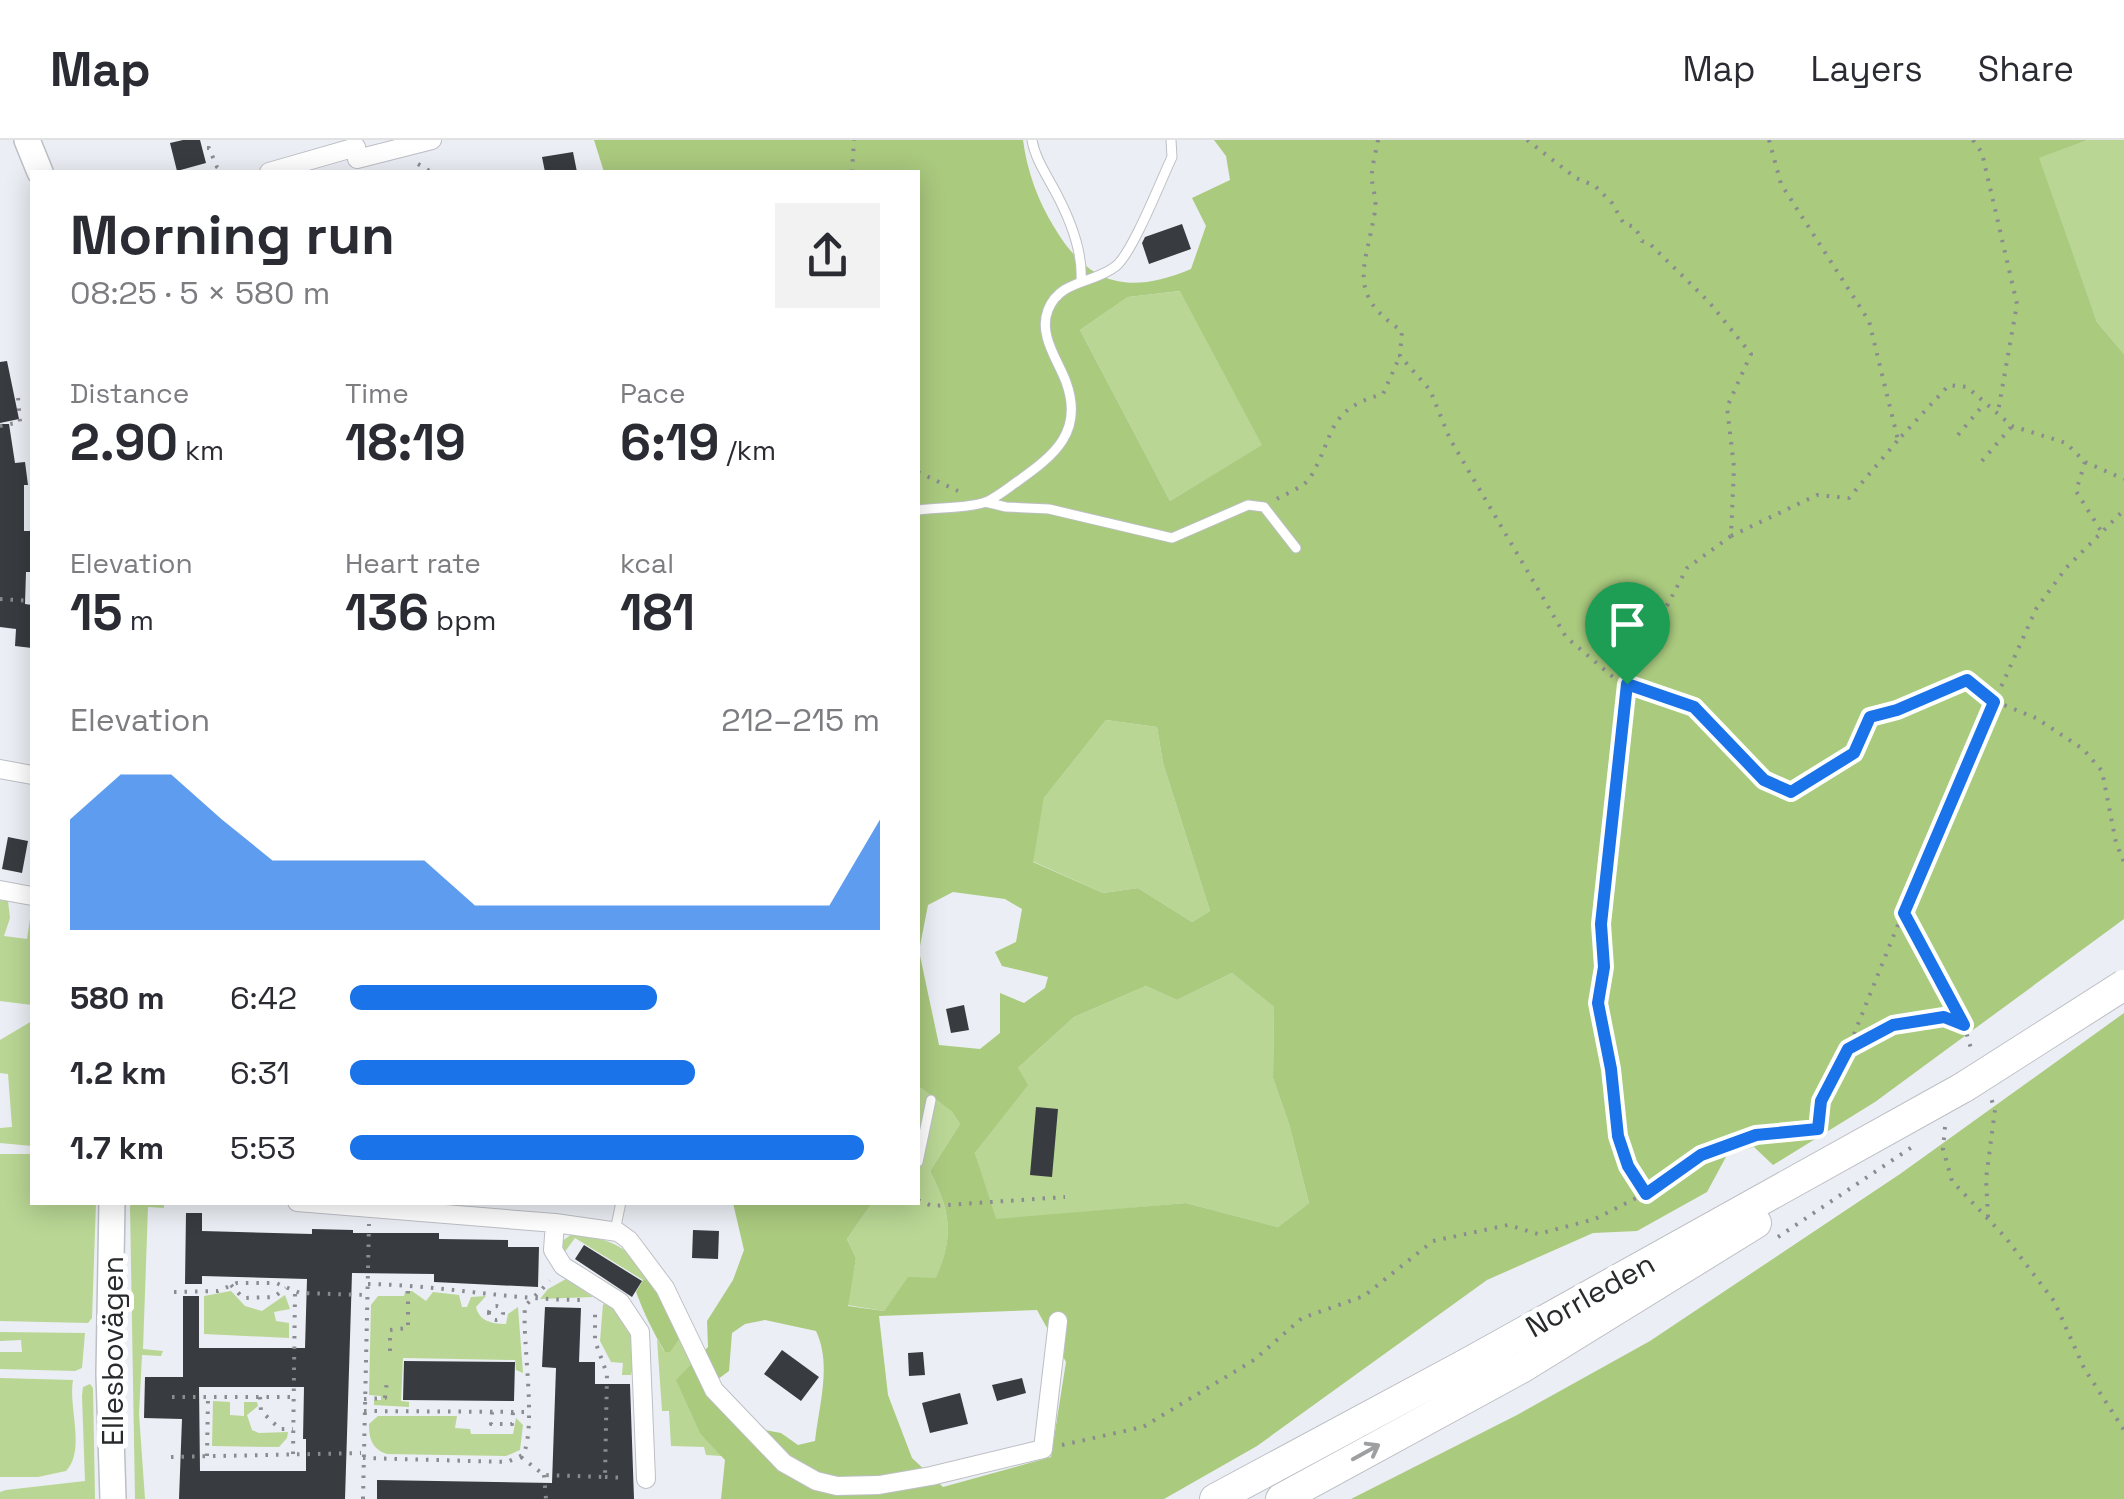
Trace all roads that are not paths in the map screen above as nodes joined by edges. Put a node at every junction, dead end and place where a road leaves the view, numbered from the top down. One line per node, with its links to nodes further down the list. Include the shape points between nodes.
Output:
1 (27, 140): 6 (main road)
2 (432, 140): 5 (street)
3 (1032, 140): 8 (lane, via 1071,227)
4 (1170, 140): 8 (lane, via 1172,157 1125,253 1114,268)
5 (356, 155): 7 (street)
6 (39, 170)
7 (279, 170)
8 (1082, 282): 9 (lane, via 1064,288 1046,318 1070,394 1072,423 1051,456)
9 (985, 502): 10 (lane); 11 (lane, via 1049,509 1172,538 1248,505 1264,507)
10 (920, 510)
11 (1296, 548)
12 (0, 769): 13 (street)
13 (30, 774)
14 (0, 890): 15 (street)
15 (30, 896)
16 (2124, 985): 17 (highway, Norrleden, bridge)
17 (1977, 1082): 29 (highway, Norrleden); 30 (highway, Norrleden, one-way to 17, via 1630,1304)
18 (932, 1100): 19 (lane)
19 (920, 1153)
20 (112, 1205): 28 (main road, Ellesbovägen)
21 (333, 1205): 23 (street)
22 (620, 1205): 25 (lane)
23 (478, 1209): 24 (street)
24 (555, 1223): 25 (street); 27 (street, via 553,1250 563,1266 620,1302 640,1332)
25 (614, 1231): 26 (street, via 658,1277 714,1390 784,1463 837,1486 932,1476 1043,1449)
26 (1058, 1321)
27 (646, 1479)
28 (113, 1499)
29 (1215, 1499)
30 (1280, 1499)

